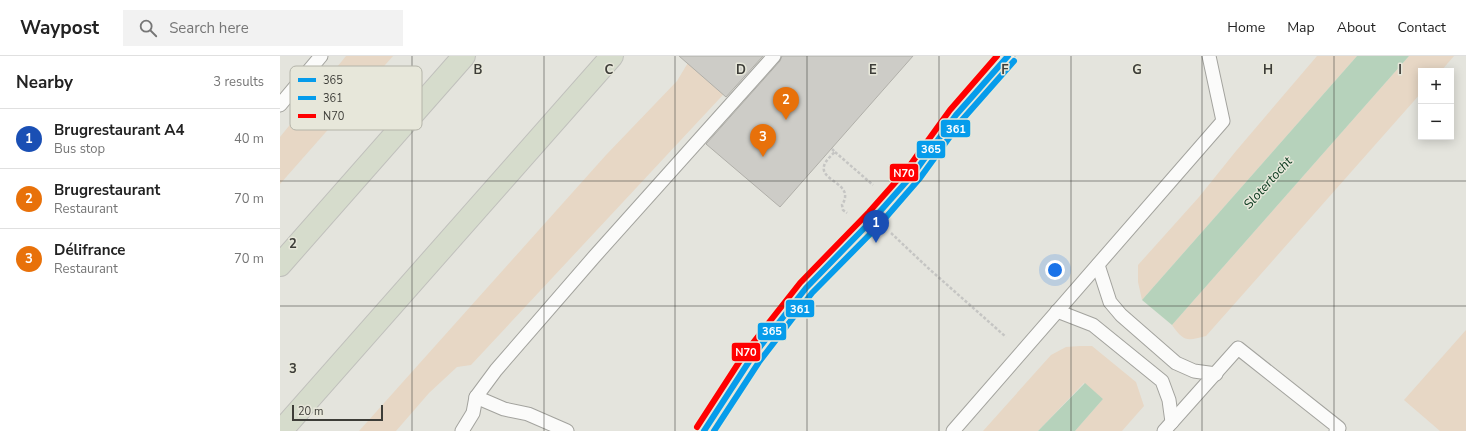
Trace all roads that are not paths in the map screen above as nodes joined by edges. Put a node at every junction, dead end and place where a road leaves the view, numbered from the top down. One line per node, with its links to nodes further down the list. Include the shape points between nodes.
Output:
1 (321, 56): 7 (lane)
2 (464, 56): 9 (highway)
3 (612, 56): 19 (highway)
4 (774, 56): 16 (lane, via 594,257 496,370)
5 (1008, 56): 23 (lane, via 956,115 914,172 875,217 806,288 752,358)
6 (1209, 56): 13 (lane, via 1223,121)
7 (313, 66)
8 (290, 93): 10 (lane)
9 (422, 104)
10 (280, 105)
11 (399, 130): 12 (highway)
12 (280, 265)
13 (1098, 265): 14 (lane); 15 (lane, via 1110,302 1121,315 1176,362 1194,371)
14 (1056, 311): 18 (lane, via 1093,325 1162,381 1169,400); 24 (lane)
15 (1216, 374): 18 (lane); 25 (lane, via 1238,348 1339,428)
16 (476, 397): 17 (lane); 22 (lane, via 504,409 528,414)
17 (473, 413): 20 (lane); 21 (lane)
18 (1168, 426)
19 (281, 431)
20 (462, 431)
21 (474, 431)
22 (567, 431)
23 (704, 431)
24 (953, 431)
25 (1336, 431)

